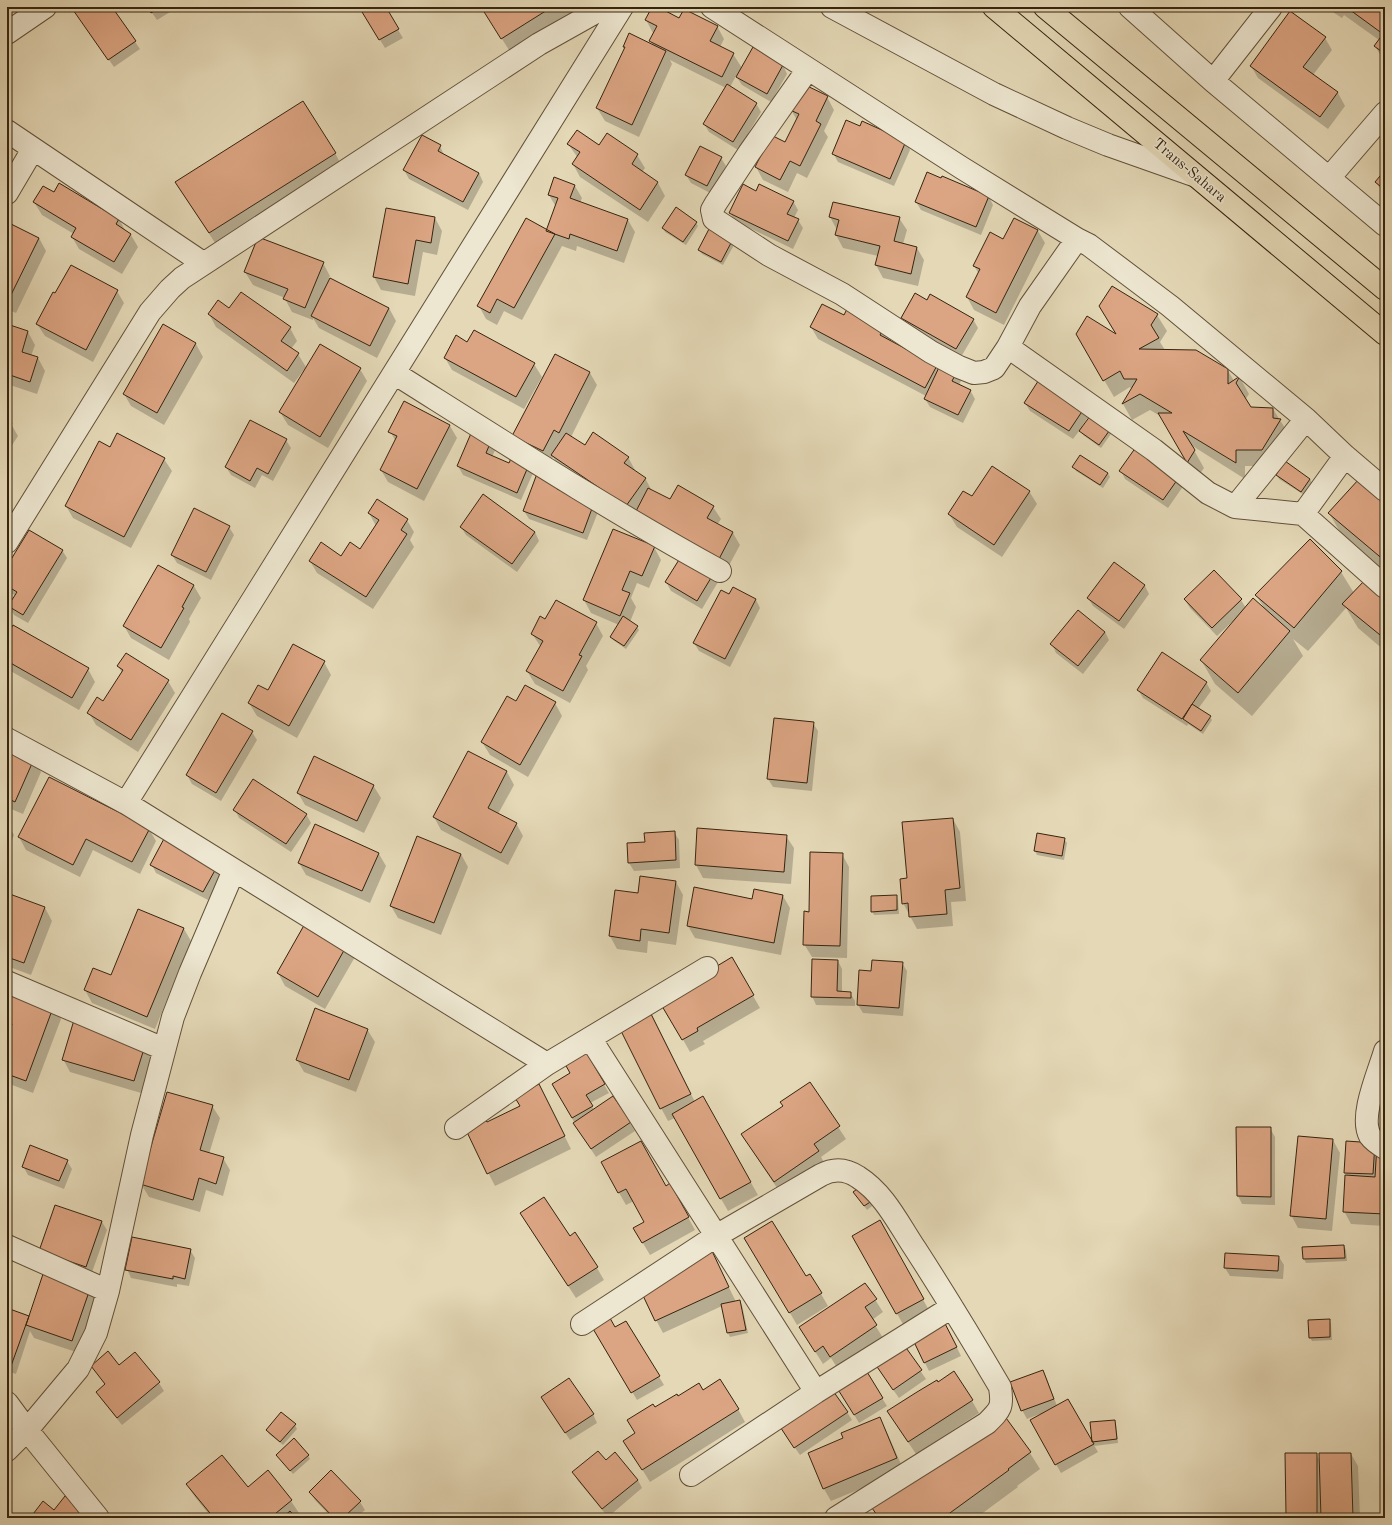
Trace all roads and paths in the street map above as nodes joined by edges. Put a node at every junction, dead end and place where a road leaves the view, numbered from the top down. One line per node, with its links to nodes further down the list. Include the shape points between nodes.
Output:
1 (45, 7): 10 (street)
2 (605, 7): 21 (street, via 539,44)
3 (622, 7): 25 (street)
4 (712, 7): 11 (street)
5 (832, 7): 16 (street, via 994,94 1067,128)
6 (994, 7): 16 (highway, Trans-Sahara)
7 (1045, 7): 22 (highway)
8 (1130, 7): 12 (street)
9 (1271, 7): 12 (street)
10 (7, 33)
11 (808, 69): 20 (street); 24 (street, via 716,203 712,210 714,219 959,367 974,373 994,368)
12 (1213, 81): 17 (street)
13 (1385, 112): 17 (street)
14 (7, 131): 15 (street)
15 (33, 149): 18 (street); 21 (street)
16 (1196, 176): 23 (highway, Trans-Sahara)
17 (1329, 178): 19 (street)
18 (7, 192)
19 (1385, 225)
20 (1077, 239): 24 (street, via 1030,306); 26 (street, via 1089,245 1170,306)
21 (203, 263): 31 (street, via 170,289 150,312)
22 (1385, 289)
23 (1385, 334)
24 (1008, 347): 29 (street, via 1154,450 1208,493)
25 (394, 373): 32 (street, via 664,541); 35 (street)
26 (1306, 419): 27 (street); 29 (street)
27 (1345, 456): 28 (street); 30 (street)
28 (1385, 490)
29 (1235, 507): 30 (street)
30 (1302, 514): 33 (street)
31 (7, 542)
32 (720, 571)
33 (1385, 587)
34 (7, 739): 35 (street)
35 (126, 803): 36 (street)
36 (234, 870): 40 (street, via 173,1017); 42 (street)
37 (707, 968): 39 (street)
38 (7, 982): 40 (street)
39 (590, 1038): 42 (street); 45 (street)
40 (164, 1049): 47 (street, via 142,1135)
41 (1385, 1051): 44 (street, via 1367,1109 1367,1125 1371,1136)
42 (547, 1064): 43 (street)
43 (456, 1128)
44 (1385, 1148)
45 (716, 1236): 48 (street, via 821,1175 841,1170 858,1177 881,1196); 49 (street); 50 (street)
46 (7, 1246): 47 (street)
47 (108, 1291): 52 (street, via 96,1333 78,1369)
48 (952, 1307): 50 (street); 56 (street, via 1000,1387 1002,1400 999,1411 986,1423)
49 (582, 1324)
50 (816, 1392): 54 (street)
51 (7, 1402): 52 (street)
52 (27, 1430): 53 (street); 55 (street)
53 (7, 1450)
54 (691, 1475)
55 (98, 1518)
56 (836, 1518)

